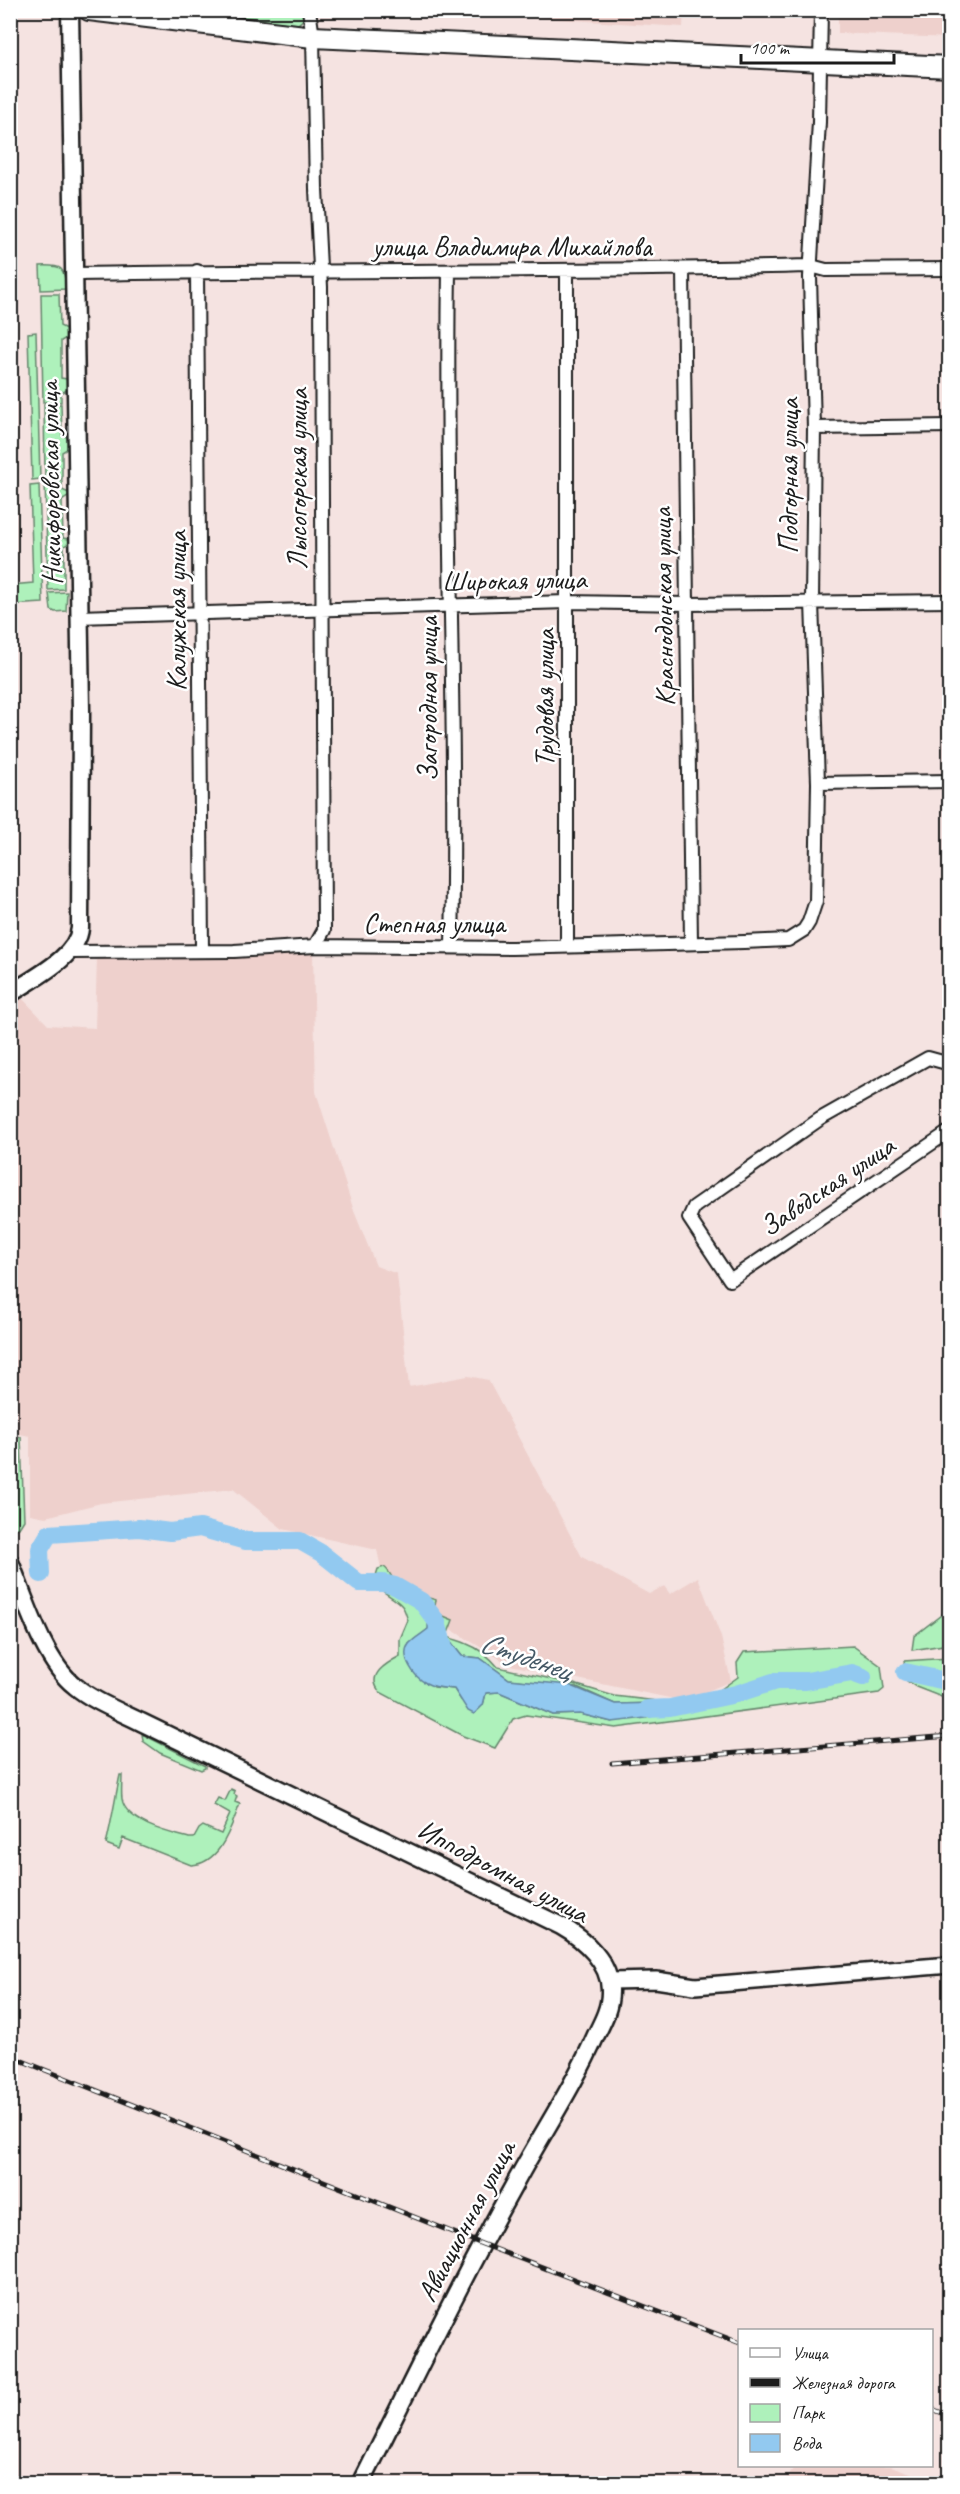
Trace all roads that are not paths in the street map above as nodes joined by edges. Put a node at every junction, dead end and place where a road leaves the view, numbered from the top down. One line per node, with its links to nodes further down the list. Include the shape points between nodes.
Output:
1 (70, 10): 15 (main road, Никифоровская улица)
2 (89, 10): 5 (main road)
3 (309, 10): 5 (street, Лысогорская улица)
4 (821, 10): 6 (street, Подгорная улица)
5 (313, 37): 6 (main road); 10 (street, Лысогорская улица)
6 (820, 61): 7 (main road); 8 (street, Подгорная улица)
7 (950, 67)
8 (811, 266): 9 (street, улица Владимира Михайлова, via 826,270); 12 (street, улица Владимира Михайлова); 17 (street, Подгорная улица)
9 (950, 269)
10 (320, 270): 13 (street, улица Владимира Михайлова); 14 (street, улица Владимира Михайлова); 23 (street, Лысогорская улица)
11 (567, 270): 12 (street, улица Владимира Михайлова); 14 (street, улица Владимира Михайлова); 19 (street, Трудовая улица)
12 (683, 270): 21 (street, Краснодонская улица)
13 (197, 271): 15 (street, улица Владимира Михайлова); 24 (street, Калужская улица)
14 (449, 271): 22 (street, Загородная улица)
15 (75, 274): 25 (main road, Никифоровская улица)
16 (950, 426): 17 (street)
17 (814, 428): 20 (street, Подгорная улица)
18 (950, 601): 20 (street, Широкая улица)
19 (567, 602): 21 (street, Широкая улица); 22 (street, Широкая улица); 32 (street, Трудовая улица)
20 (812, 602): 21 (street, Широкая улица); 27 (street, Подгорная улица)
21 (688, 603): 29 (street, Краснодонская улица)
22 (451, 606): 23 (street, Широкая улица); 31 (street, Загородная улица)
23 (322, 608): 24 (street, Широкая улица); 30 (street, Лысогорская улица, via 324,930)
24 (200, 612): 25 (street, Широкая улица); 33 (street, Калужская улица)
25 (79, 617): 34 (main road, Никифоровская улица, via 81,928)
26 (950, 782): 27 (street)
27 (818, 783): 28 (street, Подгорная улица, via 816,901 809,922)
28 (796, 936): 29 (street, Степная улица, via 779,941)
29 (691, 943): 32 (street, Степная улица)
30 (315, 946): 31 (street, Степная улица); 33 (street, Степная улица)
31 (452, 946): 32 (street, Степная улица)
32 (567, 946)
33 (202, 951): 34 (street, Степная улица)
34 (71, 952): 35 (main road)
35 (10, 994)
36 (950, 1064): 37 (street, Заводская улица, via 928,1058 918,1062 820,1119 694,1206 689,1218 730,1280)
37 (950, 1131)
38 (10, 1562): 40 (main road, Ипподромная улица, via 56,1665 75,1686 574,1933 594,1953)
39 (950, 1965): 40 (street, via 695,1986 656,1980)
40 (610, 1982): 41 (main road, Авиационная улица, via 606,2014 586,2059 482,2244)
41 (361, 2484)

